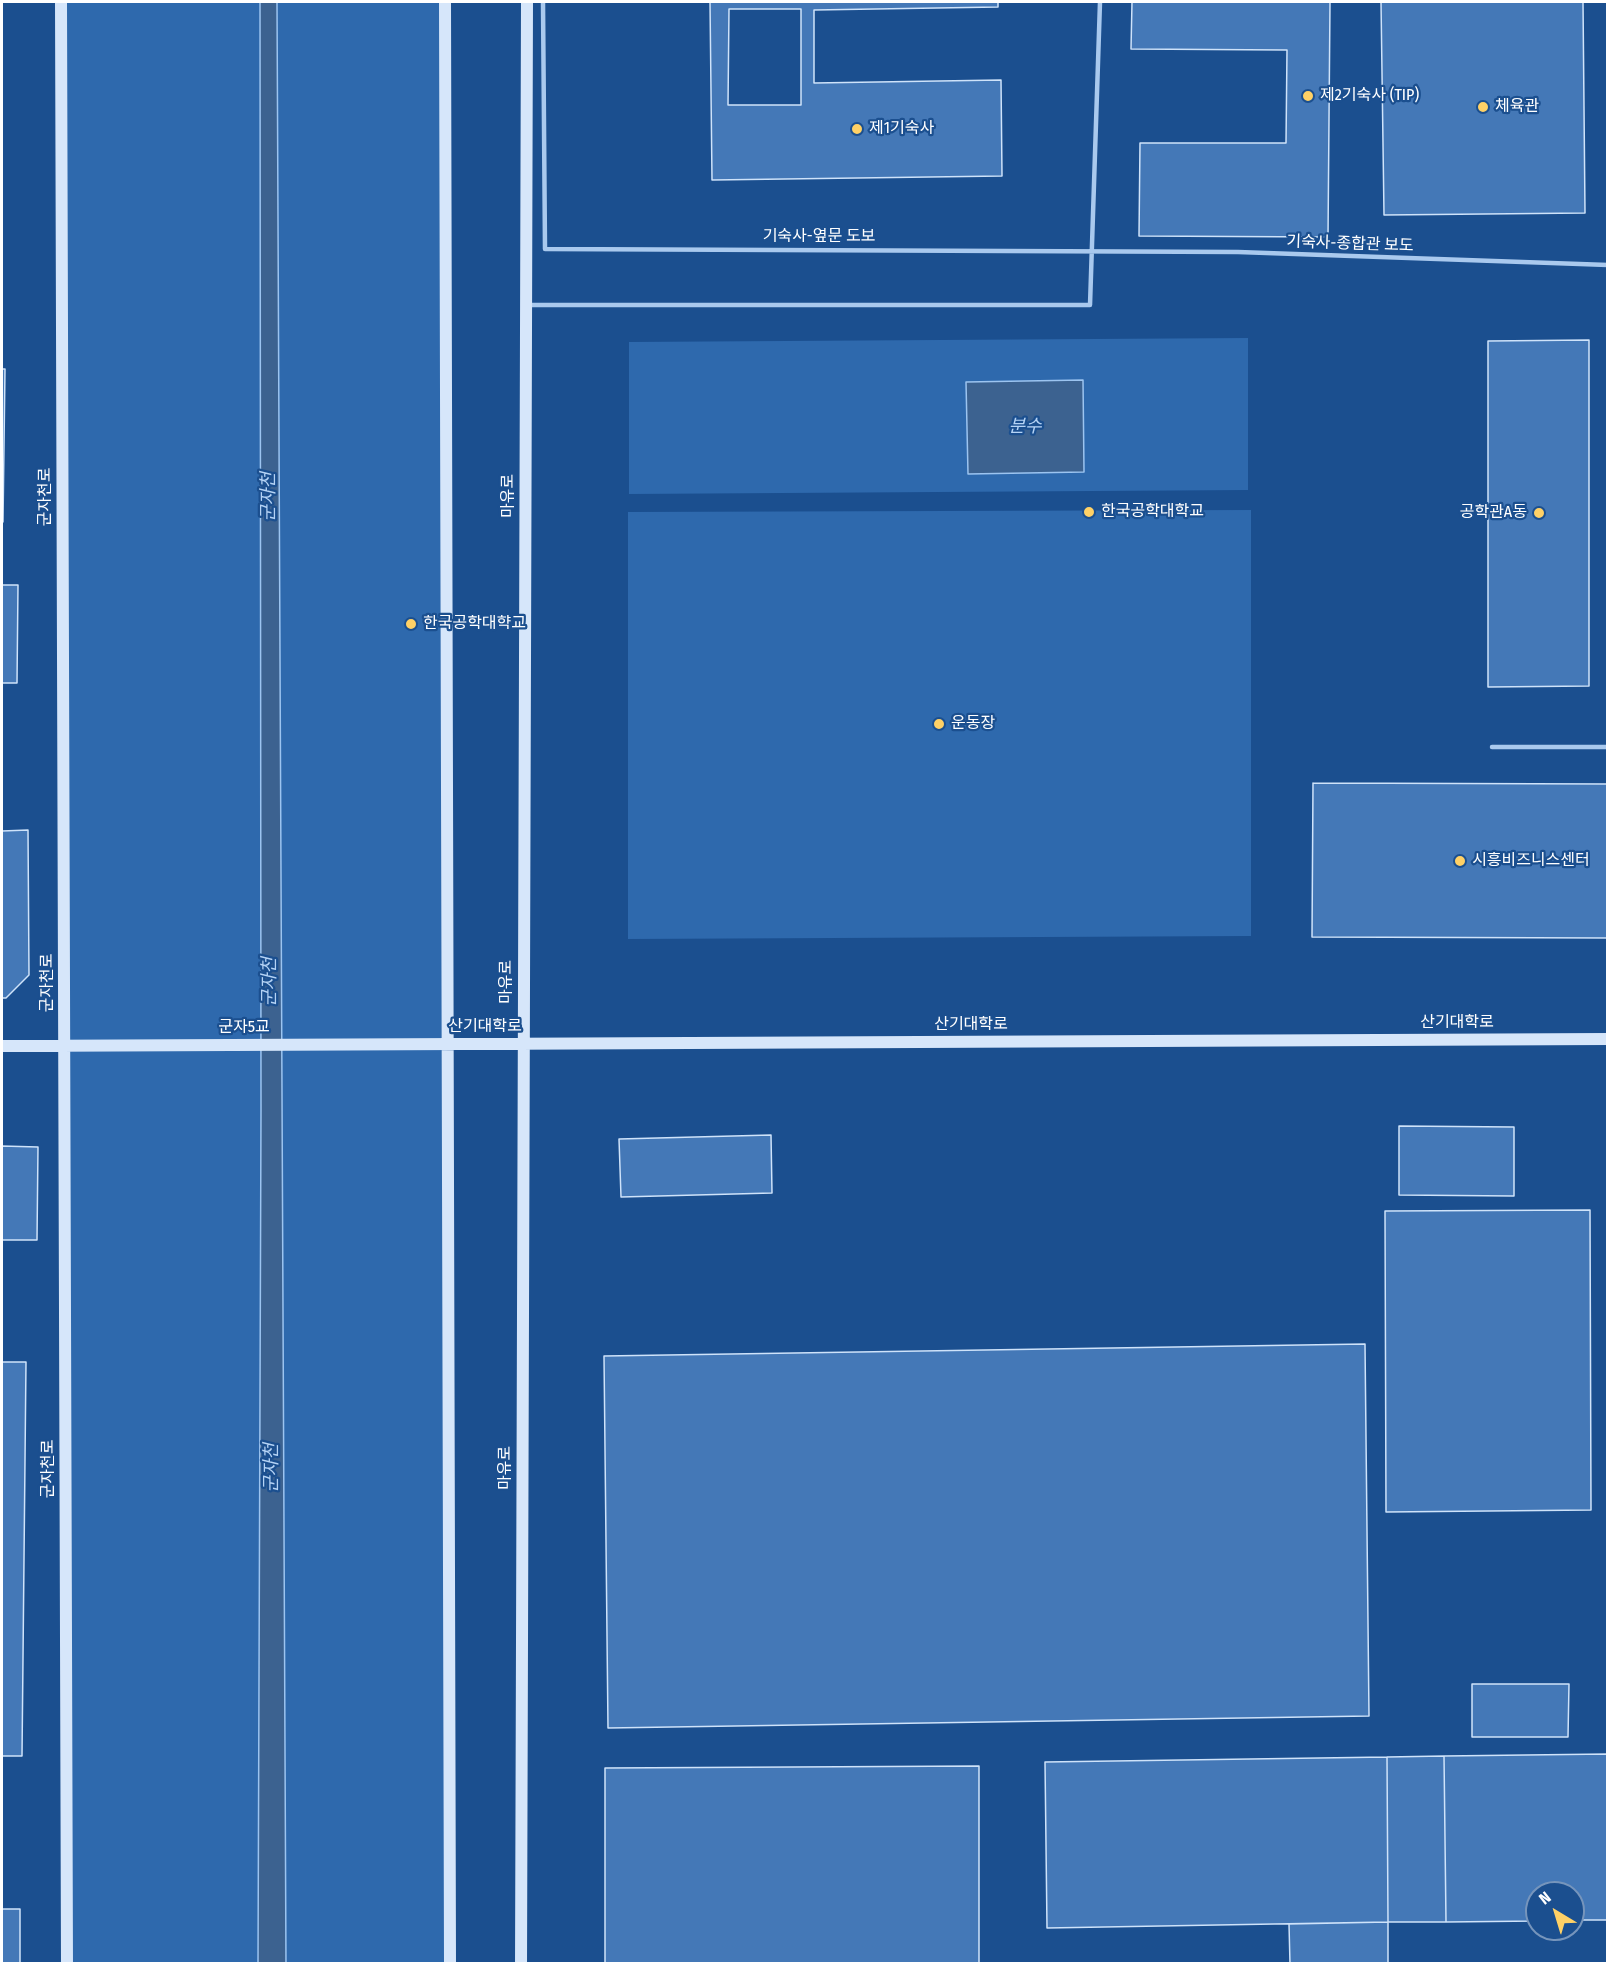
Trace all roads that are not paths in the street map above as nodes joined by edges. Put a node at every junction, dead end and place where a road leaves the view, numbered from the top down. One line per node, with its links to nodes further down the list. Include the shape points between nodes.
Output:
1 (60, 2): 16 (street, 군자천로)
2 (445, 2): 13 (street)
3 (527, 2): 8 (street, 마유로)
4 (543, 2): 6 (lane, 기숙사-옆문 도보, via 545,249)
5 (1100, 2): 6 (lane)
6 (1092, 250): 7 (lane, 기숙사-종합관 보도); 8 (lane, via 1089,305)
7 (1608, 265)
8 (526, 305): 14 (street, 마유로)
9 (1492, 747): 10 (lane)
10 (1608, 747)
11 (1608, 1039): 14 (street, 산기대학로)
12 (335, 1044): 13 (street, 산기대학로); 16 (street, 군자5교)
13 (449, 1044): 14 (street, 산기대학로); 18 (street)
14 (524, 1044): 19 (street, 마유로)
15 (2, 1046): 16 (street)
16 (64, 1046): 17 (street, 군자천로)
17 (67, 1964)
18 (450, 1964)
19 (521, 1964)

